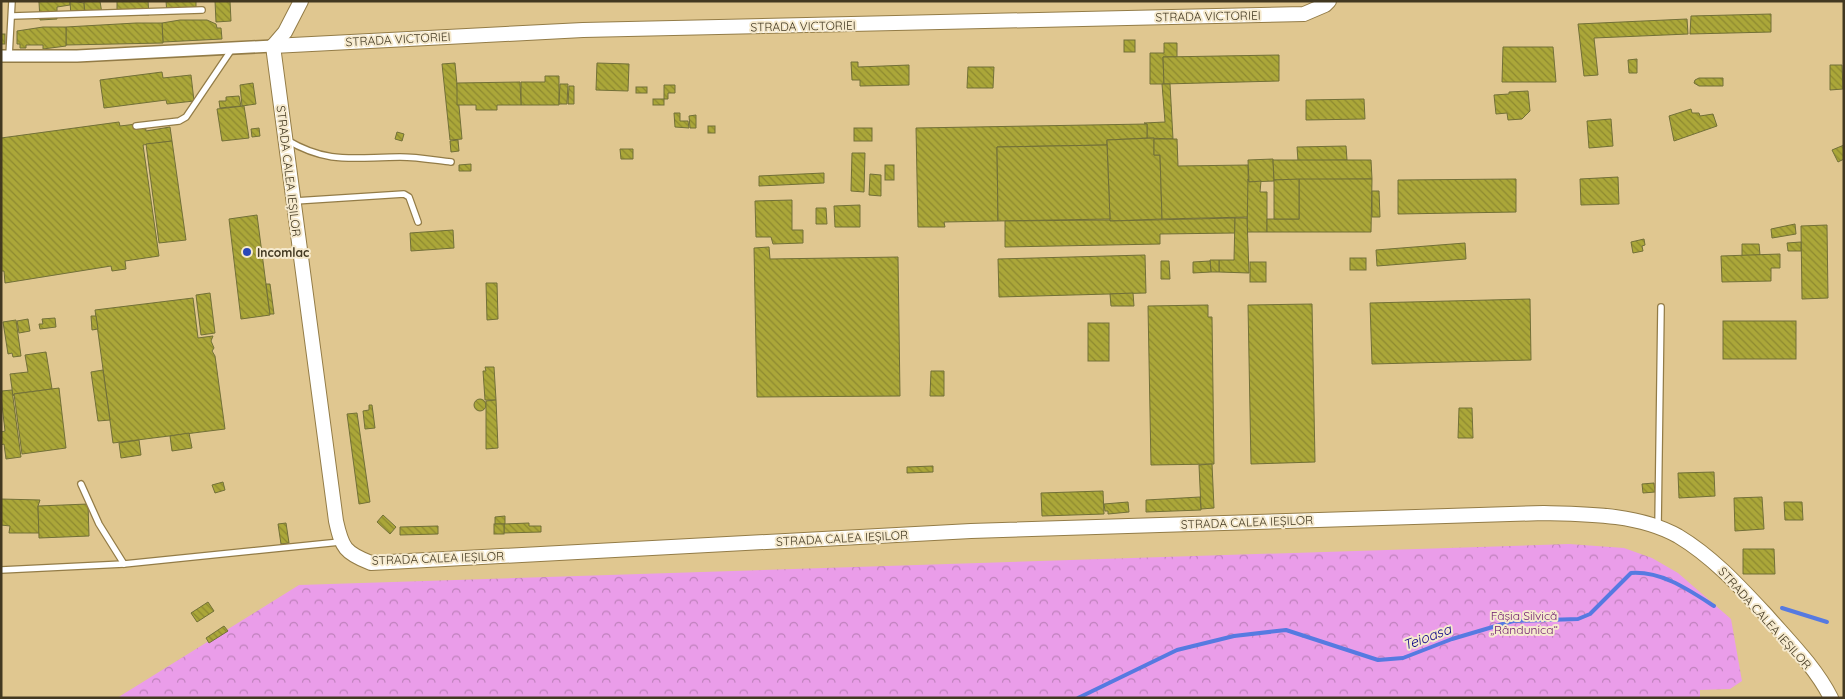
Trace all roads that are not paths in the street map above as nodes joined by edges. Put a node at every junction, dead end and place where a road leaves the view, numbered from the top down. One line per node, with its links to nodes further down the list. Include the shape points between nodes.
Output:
1 (12, 1): 5 (lane)
2 (301, 1): 6 (street, via 285,32)
3 (1329, 1): 6 (street, STRADA VICTORIEI, via 1304,14 583,30)
4 (202, 10): 5 (lane)
5 (12, 16): 8 (lane)
6 (273, 46): 7 (street); 10 (street, STRADA CALEA IEȘILOR)
7 (232, 48): 8 (street, via 78,56); 9 (lane, via 186,118)
8 (5, 56)
9 (136, 126)
10 (285, 139): 11 (lane, via 303,150 344,159 401,157); 12 (street, STRADA CALEA IEȘILOR)
11 (451, 162)
12 (293, 201): 13 (lane, via 404,194 409,197); 17 (street, STRADA CALEA IEȘILOR)
13 (418, 222)
14 (1661, 307): 16 (lane)
15 (81, 484): 18 (lane, via 99,524)
16 (1658, 528): 17 (street, STRADA CALEA IEȘILOR, via 1612,517 1534,513 971,531 371,563 352,556); 20 (street, STRADA CALEA IEȘILOR, via 1696,548 1737,584 1824,684)
17 (340, 542): 18 (lane)
18 (124, 564): 19 (lane)
19 (1, 570)
20 (1831, 698)

